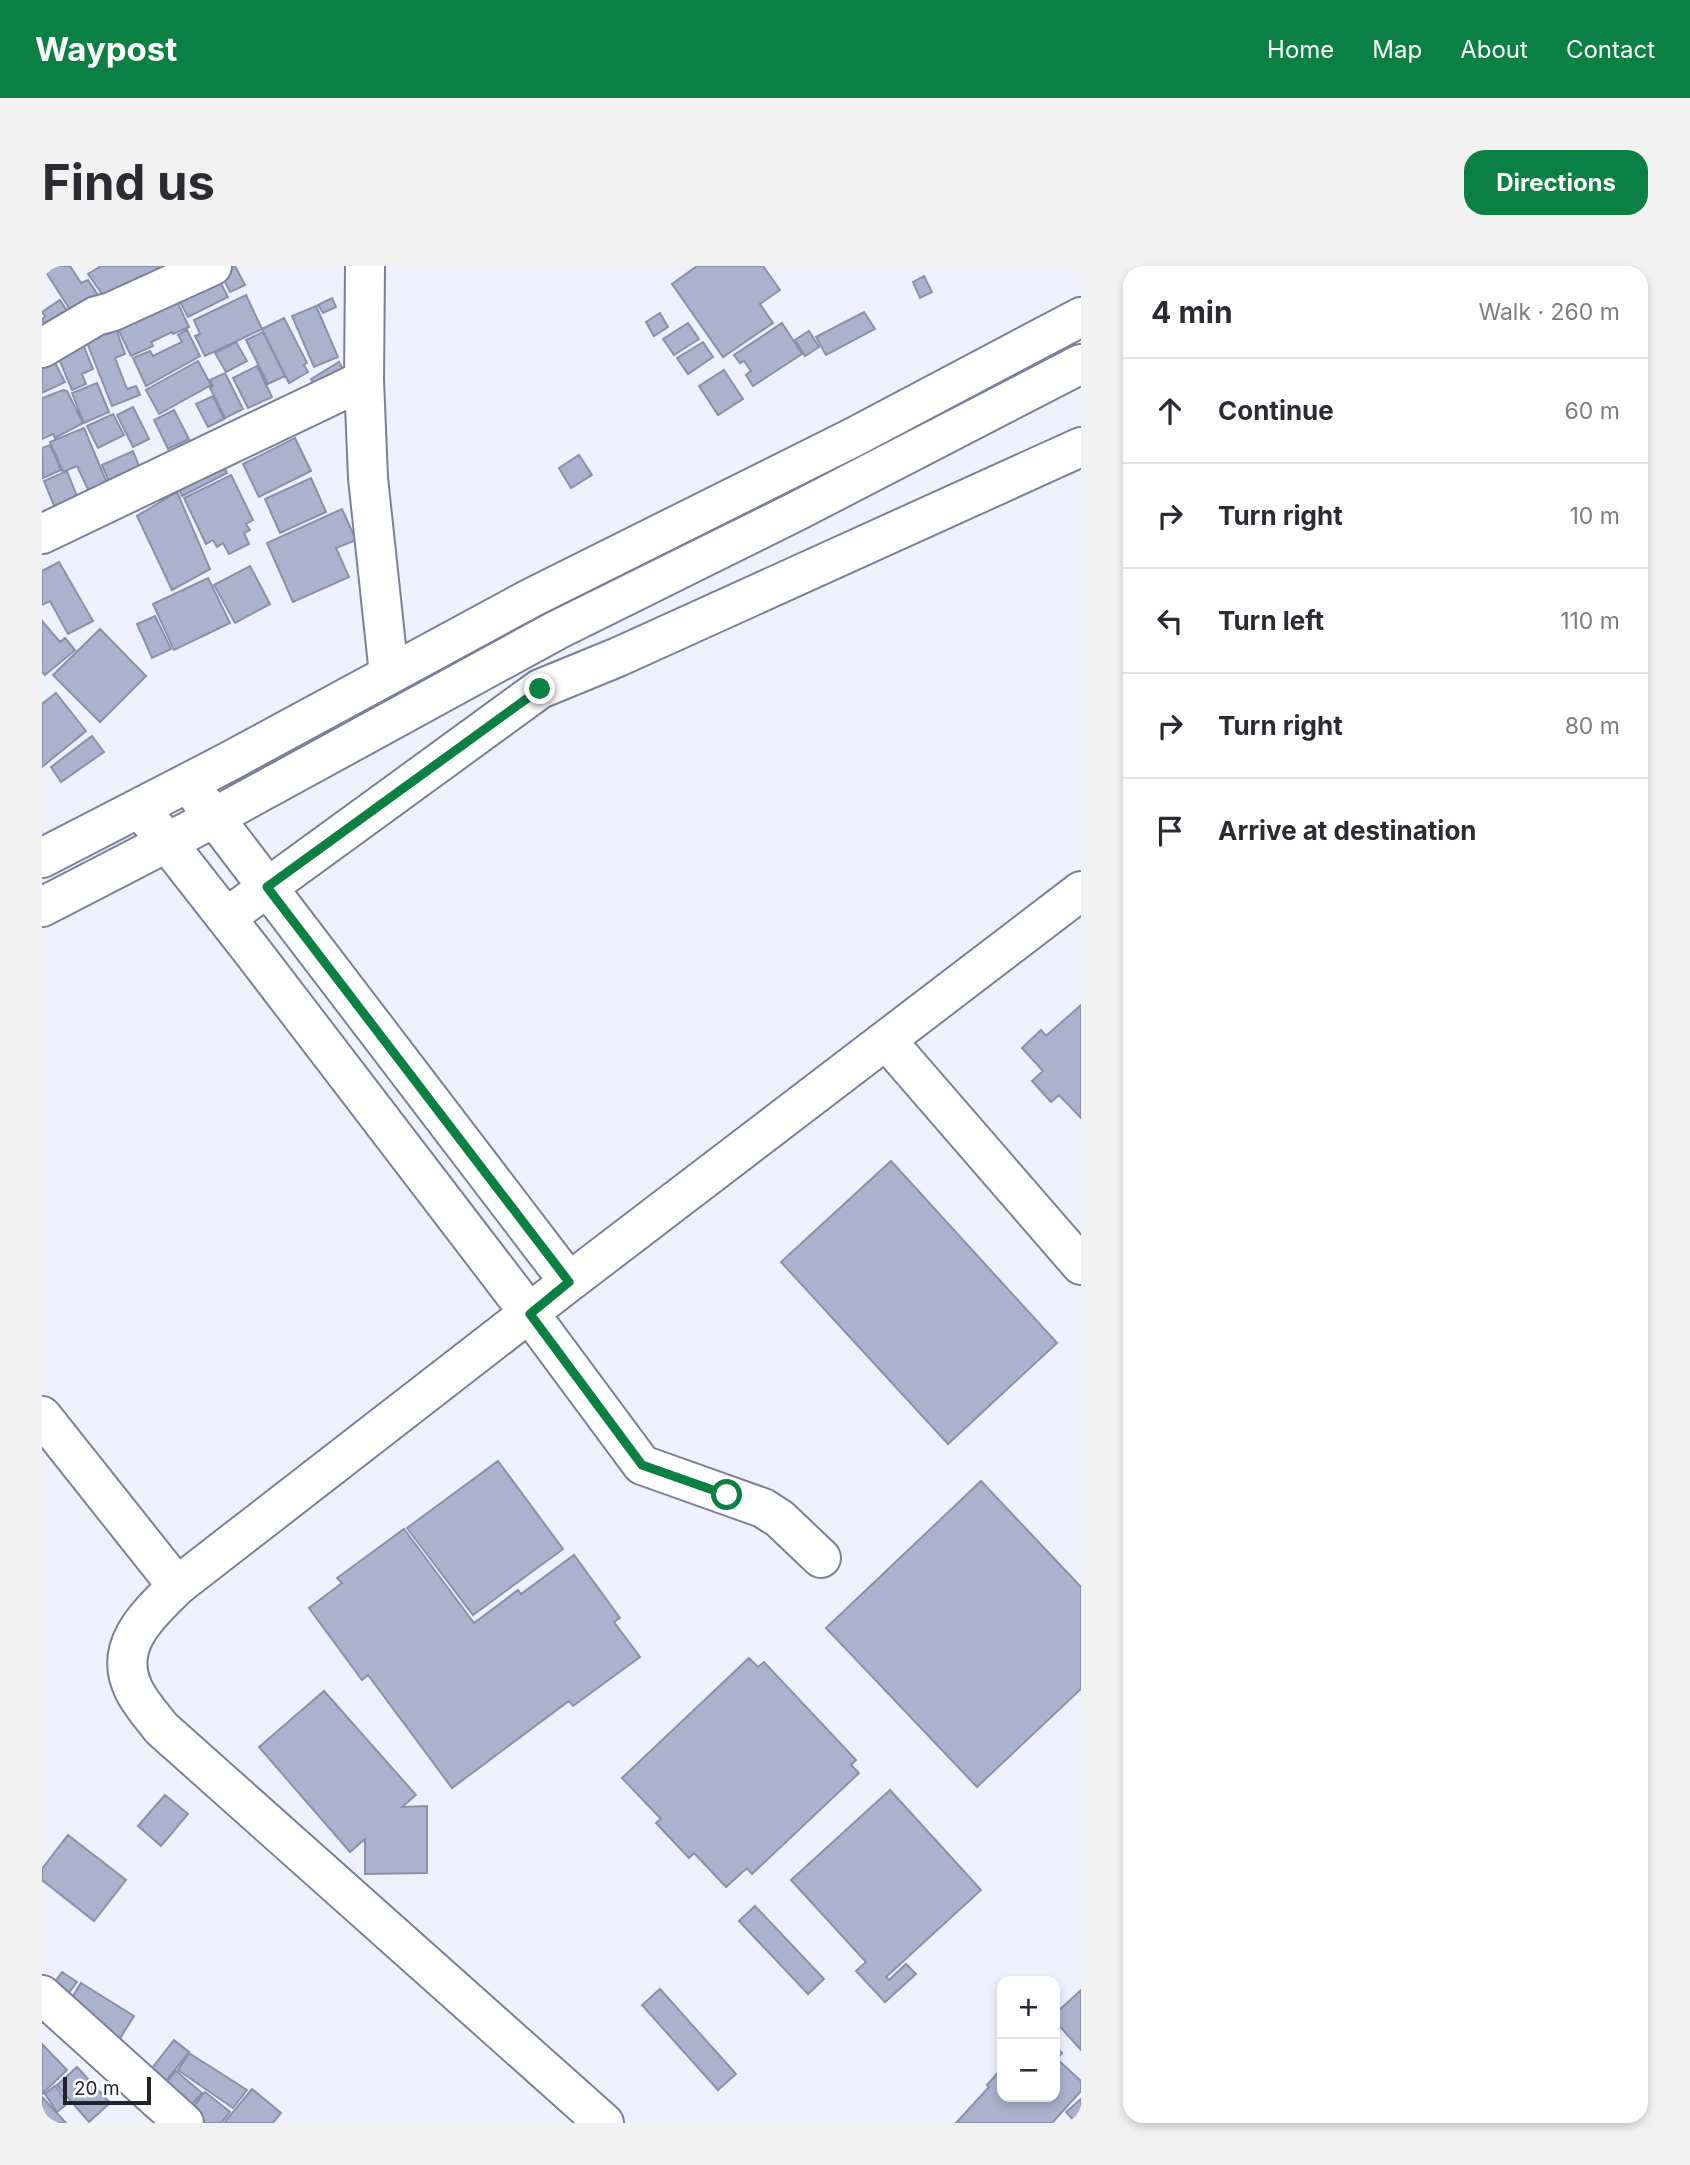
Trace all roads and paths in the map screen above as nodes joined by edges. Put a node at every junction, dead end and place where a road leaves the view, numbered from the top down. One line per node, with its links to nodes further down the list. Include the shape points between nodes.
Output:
1 (212, 266): 4 (main road, via 96,316)
2 (373, 272): 6 (main road)
3 (1081, 317): 9 (main road)
4 (42, 348)
5 (1081, 364): 12 (main road, via 557,630)
6 (364, 380): 8 (main road); 9 (main road, via 368,478)
7 (1081, 447): 15 (main road, via 540,689)
8 (42, 534)
9 (389, 674): 10 (main road)
10 (188, 783): 11 (main road); 12 (main road)
11 (140, 808): 13 (main road); 14 (main road)
12 (214, 817): 13 (main road); 15 (main road)
13 (168, 842): 17 (main road); 18 (main road)
14 (42, 858)
15 (267, 887): 18 (main road); 21 (main road)
16 (1081, 891): 19 (main road)
17 (42, 907)
18 (227, 917): 22 (main road)
19 (886, 1040): 20 (main road); 21 (main road)
20 (1081, 1265)
21 (569, 1282): 22 (main road)
22 (530, 1314): 24 (main road, via 642,1465 763,1508); 25 (main road)
23 (42, 1416): 25 (main road)
24 (821, 1558)
25 (177, 1586): 28 (main road, via 137,1631 126,1656 132,1688 161,1728)
26 (42, 1995): 27 (main road)
27 (184, 2123)
28 (604, 2123)

